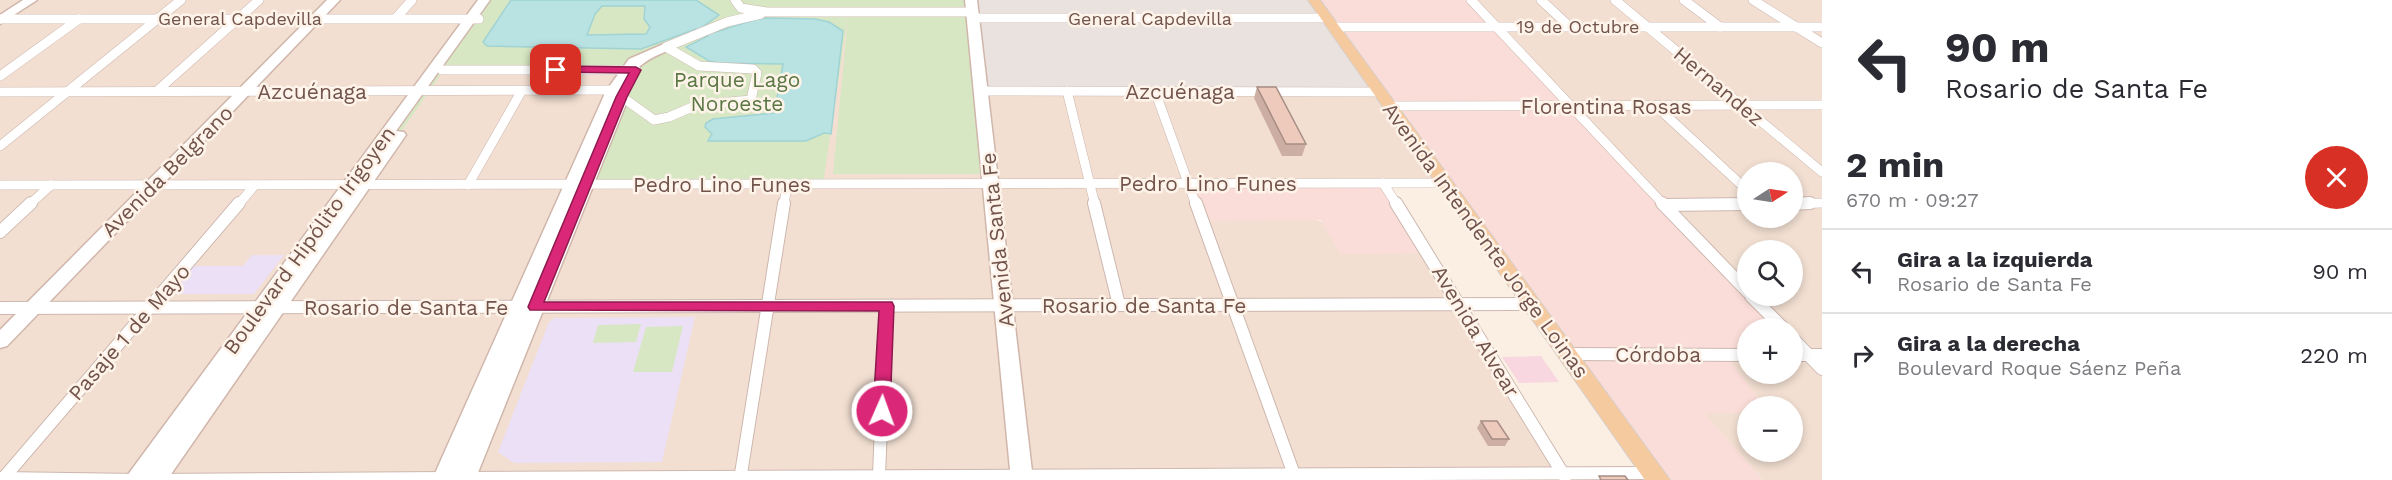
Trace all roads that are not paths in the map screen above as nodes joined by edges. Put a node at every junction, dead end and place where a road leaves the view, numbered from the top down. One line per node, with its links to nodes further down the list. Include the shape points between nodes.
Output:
1 (22, 0): 19 (street)
2 (31, 0): 19 (street)
3 (181, 0): 20 (street)
4 (259, 0): 21 (street)
5 (334, 0): 22 (street, Avenida Belgrano)
6 (412, 0): 23 (street)
7 (484, 0): 24 (street, Boulevard Hipólito Irigoyen)
8 (492, 0): 24 (street, Boulevard Hipólito Irigoyen)
9 (735, 0): 16 (street)
10 (1314, 0): 27 (main road, Avenida Intendente Jorge Loinas)
11 (1471, 0): 28 (street)
12 (1541, 0): 29 (street)
13 (1615, 0): 30 (street, Hernandez)
14 (1684, 0): 31 (street)
15 (1753, 0): 32 (street)
16 (741, 8): 18 (street); 26 (street)
17 (972, 10): 18 (street, General Capdevilla); 27 (street, General Capdevilla); 42 (street, Avenida Santa Fe)
18 (767, 12): 26 (street)
19 (0, 18): 25 (street, General Capdevilla)
20 (158, 18): 21 (street, General Capdevilla); 25 (street, General Capdevilla); 40 (street)
21 (238, 18): 22 (street, General Capdevilla); 39 (street)
22 (316, 18): 23 (street, General Capdevilla); 41 (street, Avenida Belgrano)
23 (396, 18): 24 (street, General Capdevilla)
24 (475, 18): 36 (street, Boulevard Hipólito Irigoyen); 46 (street, Boulevard Hipólito Irigoyen)
25 (79, 19): 38 (street)
26 (727, 22): 35 (street)
27 (1330, 22): 28 (street, 19 de Octubre); 49 (main road, Avenida Intendente Jorge Loinas)
28 (1496, 26): 29 (street, 19 de Octubre); 53 (street)
29 (1569, 26): 30 (street, 19 de Octubre)
30 (1648, 27): 31 (street, 19 de Octubre); 51 (street, Hernandez)
31 (1720, 27): 32 (street, 19 de Octubre)
32 (1793, 27): 33 (street, 19 de Octubre); 34 (street)
33 (1822, 27)
34 (1822, 43)
35 (666, 47): 37 (street); 48 (street, via 699,66 753,69 757,73 751,100 695,106 673,117 654,120)
36 (442, 70): 37 (street); 46 (street, Boulevard Hipólito Irigoyen)
37 (630, 70): 48 (street)
38 (0, 76)
39 (158, 90): 40 (street, Azcuénaga); 41 (street, Azcuénaga)
40 (67, 91): 45 (street, Azcuénaga); 54 (street)
41 (246, 91): 46 (street, Azcuénaga); 69 (street, Avenida Belgrano)
42 (981, 91): 43 (street, Azcuénaga); 57 (street, Avenida Santa Fe)
43 (1067, 91): 44 (street, Azcuénaga); 64 (street)
44 (1155, 91): 49 (street, Azcuénaga); 58 (street)
45 (0, 92)
46 (423, 92): 47 (street, Azcuénaga); 61 (street, Boulevard Hipólito Irigoyen)
47 (521, 92): 48 (street, Azcuénaga); 68 (street)
48 (620, 93): 62 (street)
49 (1385, 99): 53 (street, Florentina Rosas); 60 (main road, Avenida Intendente Jorge Loinas)
50 (1656, 105): 51 (street, Florentina Rosas); 53 (street, Florentina Rosas); 56 (street)
51 (1742, 105): 52 (street, Florentina Rosas); 55 (street, Hernandez)
52 (1822, 105)
53 (1568, 106): 73 (street)
54 (0, 146)
55 (1822, 172)
56 (1737, 181)
57 (990, 183): 63 (street, Pedro Lino Funes); 64 (street, Pedro Lino Funes); 78 (street, Avenida Santa Fe)
58 (1189, 183): 59 (street, Pedro Lino Funes); 64 (street, Pedro Lino Funes); 80 (street)
59 (1383, 183): 60 (street, Pedro Lino Funes); 76 (street, Avenida Alvear)
60 (1444, 183): 77 (main road, Avenida Intendente Jorge Loinas)
61 (357, 184): 67 (street, Pedro Lino Funes); 68 (street, Pedro Lino Funes); 84 (street, Boulevard Hipólito Irigoyen); 85 (street, Boulevard Hipólito Irigoyen)
62 (579, 184): 63 (street, Pedro Lino Funes); 68 (street, Pedro Lino Funes); 86 (street)
63 (787, 184): 81 (street)
64 (1091, 184): 79 (street)
65 (0, 185): 66 (street, Pedro Lino Funes)
66 (51, 185): 69 (street, Pedro Lino Funes); 74 (street)
67 (255, 185): 69 (street, Pedro Lino Funes); 89 (street, Pasaje 1 de Mayo)
68 (468, 185)
69 (152, 186): 88 (street, Avenida Belgrano)
70 (1822, 203): 72 (street)
71 (1737, 204): 73 (street)
72 (1803, 204)
73 (1664, 205): 75 (street)
74 (0, 232)
75 (1737, 281)
76 (1459, 304): 77 (street, Rosario de Santa Fe); 80 (street, Rosario de Santa Fe); 100 (street, Avenida Alvear)
77 (1532, 304): 93 (main road, Avenida Intendente Jorge Loinas)
78 (1004, 305): 79 (street, Rosario de Santa Fe); 82 (street, Rosario de Santa Fe); 102 (street, Avenida Santa Fe)
79 (1119, 305): 80 (street, Rosario de Santa Fe)
80 (1232, 305): 103 (street)
81 (769, 306): 82 (street, Rosario de Santa Fe); 86 (street, Rosario de Santa Fe); 104 (street)
82 (886, 306): 99 (street)
83 (1761, 306): 90 (street)
84 (260, 307): 85 (street, Rosario de Santa Fe); 89 (street, Rosario de Santa Fe); 108 (street, Boulevard Hipólito Irigoyen)
85 (277, 307): 86 (street, Rosario de Santa Fe); 109 (street, Boulevard Hipólito Irigoyen)
86 (527, 307): 106 (street); 107 (street)
87 (0, 308): 88 (street, Rosario de Santa Fe)
88 (33, 308): 89 (street, Rosario de Santa Fe); 91 (street, Avenida Belgrano)
89 (150, 308): 105 (street, Pasaje 1 de Mayo)
90 (1773, 318)
91 (0, 341)
92 (1803, 349): 95 (street)
93 (1568, 354): 96 (street, Córdoba); 101 (main road, Avenida Intendente Jorge Loinas)
94 (1803, 354): 95 (street)
95 (1808, 354): 97 (street); 98 (street)
96 (1737, 355)
97 (1822, 355)
98 (1822, 369)
99 (879, 475): 102 (street); 104 (street)
100 (1565, 476): 101 (street); 103 (street)
101 (1655, 476)
102 (1021, 477): 103 (street)
103 (1295, 477)
104 (740, 478): 107 (street)
105 (2, 479): 108 (street)
106 (443, 479): 107 (street); 110 (street)
107 (464, 479)
108 (135, 480): 109 (street)
109 (155, 480): 110 (street)
110 (298, 480)

